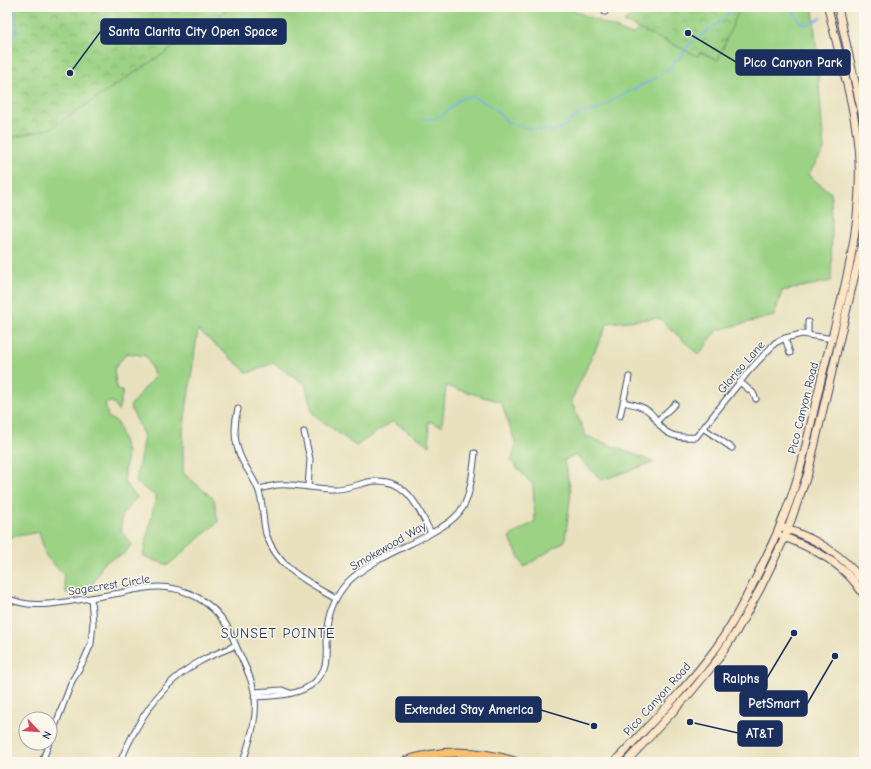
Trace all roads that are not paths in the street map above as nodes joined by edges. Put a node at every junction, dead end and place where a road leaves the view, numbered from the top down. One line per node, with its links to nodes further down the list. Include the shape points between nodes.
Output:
1 (828, 7): 8 (main road, Pico Canyon Road, via 855,126 859,159 857,218)
2 (838, 7): 3 (main road)
3 (864, 122)
4 (864, 232): 9 (main road, Pico Canyon Road)
5 (808, 322): 6 (street)
6 (808, 334): 7 (street, Gloriso Lane); 8 (street, Gloriso Lane)
7 (785, 338): 10 (street); 12 (street, Gloriso Lane, via 772,346)
8 (832, 338): 9 (street, Gloriso Lane); 25 (main road, Pico Canyon Road, via 798,475)
9 (840, 340): 26 (main road, Pico Canyon Road, via 808,473)
10 (790, 353)
11 (629, 377): 14 (street)
12 (740, 382): 13 (street, via 754,393); 19 (street, Gloriso Lane)
13 (756, 399)
14 (623, 402): 17 (street); 18 (street, via 641,406)
15 (675, 404): 18 (street)
16 (238, 409): 24 (street, via 234,428 236,439 243,462)
17 (620, 416)
18 (657, 421): 19 (street, Gloriso Lane, via 670,434 686,438 696,437)
19 (703, 428): 21 (street)
20 (304, 432): 23 (street, via 310,459)
21 (732, 448)
22 (475, 453): 27 (street, Smokewood Way, via 469,492 464,506 451,521)
23 (308, 487): 24 (street, via 276,485); 27 (street, via 333,490 375,481 390,482 411,496)
24 (258, 489): 34 (street, via 266,534 280,560 298,576)
25 (780, 526): 26 (main road); 28 (main road, Pico Canyon Road)
26 (788, 530): 29 (main road, Pico Canyon Road); 30 (main road, via 831,550 852,567)
27 (431, 533): 34 (street, Smokewood Way, via 358,573)
28 (776, 534): 29 (main road); 44 (main road, Pico Canyon Road, via 749,593 716,648 677,695)
29 (785, 537): 31 (main road, via 803,544 839,567 852,578); 45 (main road, Pico Canyon Road, via 760,589 718,659)
30 (864, 582)
31 (864, 595)
32 (7, 598): 33 (street, Sagecrest Circle, via 24,604 48,605)
33 (91, 598): 35 (street, Sagecrest Circle, via 160,587 185,592 200,598 212,608 227,626); 37 (street, via 94,623 91,644 72,681)
34 (336, 598): 36 (street, Smokewood Way, via 327,627 325,667 318,678 300,691 290,693 282,690)
35 (236, 645): 36 (street, Sagecrest Circle, via 248,672); 40 (street, via 199,662 158,695 139,721)
36 (254, 695): 41 (street, Sagecrest Circle, via 252,731)
37 (58, 719)
38 (46, 751): 39 (street)
39 (42, 762)
40 (120, 762)
41 (243, 762)
42 (403, 762): 43 (main road, via 456,753 490,755)
43 (516, 762)
44 (614, 762)
45 (626, 762)

